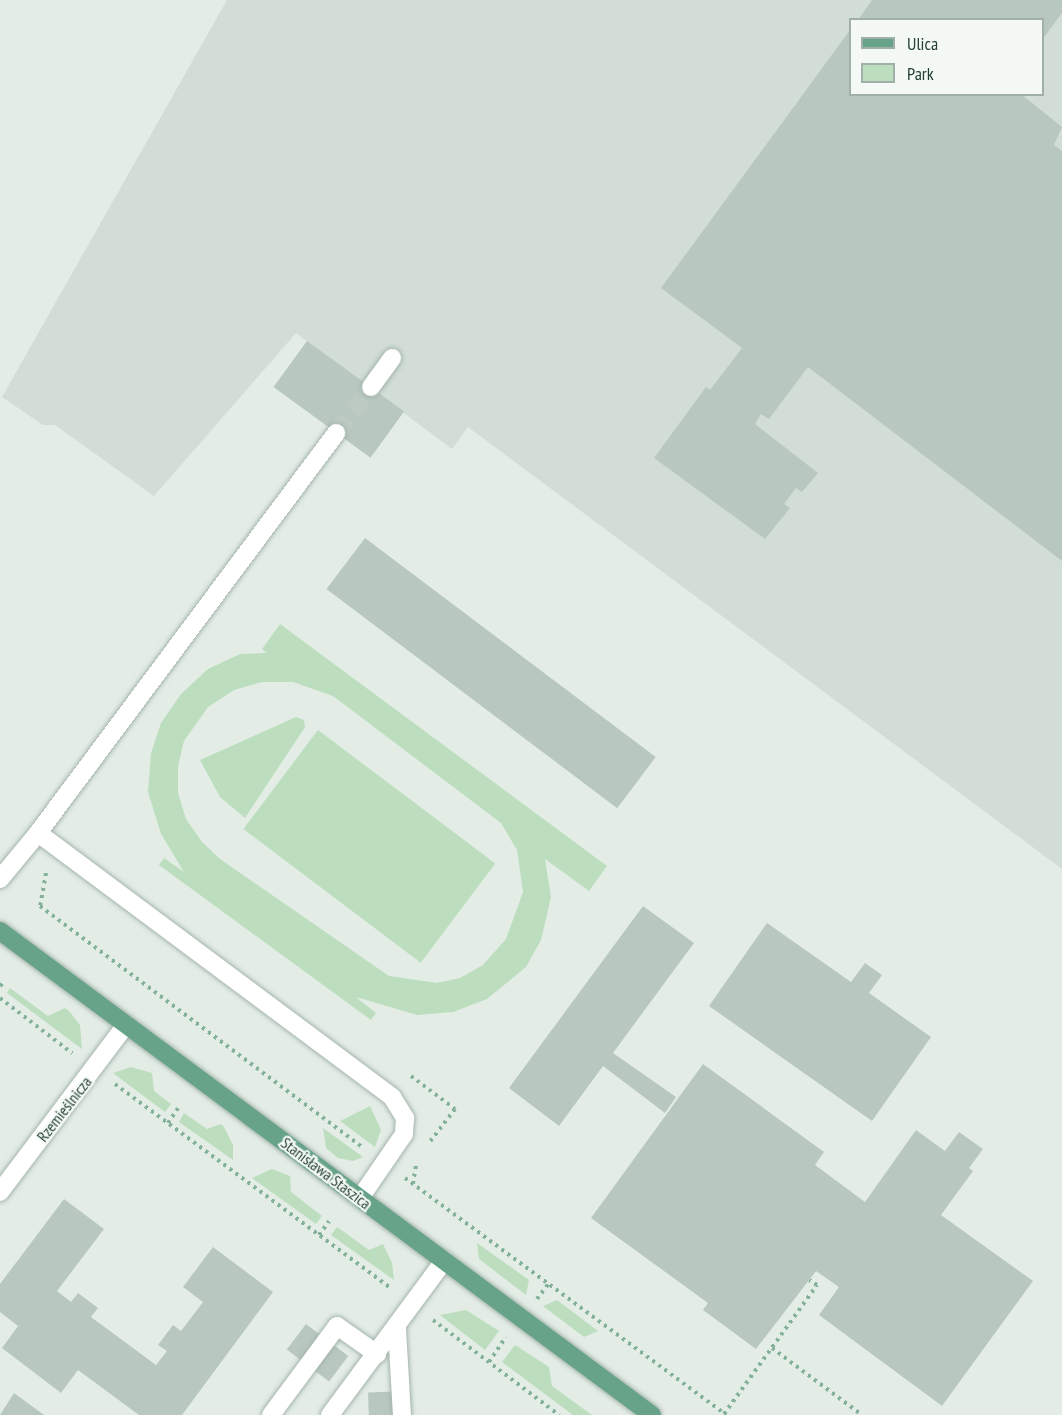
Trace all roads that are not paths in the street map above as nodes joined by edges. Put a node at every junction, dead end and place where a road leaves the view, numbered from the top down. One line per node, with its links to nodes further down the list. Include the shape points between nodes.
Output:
1 (392, 358): 2 (street)
2 (371, 387)
3 (336, 434): 4 (street)
4 (38, 833): 5 (street); 9 (street, via 397,1102 405,1118 404,1134)
5 (0, 879)
6 (0, 931): 7 (main road, Stanisława Staszica)
7 (126, 1025): 8 (street, Rzemieślnicza); 9 (main road, Stanisława Staszica)
8 (0, 1192)
9 (360, 1198): 10 (main road, Stanisława Staszica)
10 (444, 1260): 11 (street); 16 (main road, Stanisława Staszica)
11 (397, 1329): 12 (street); 15 (street)
12 (377, 1354): 13 (street, via 337,1326); 14 (street)
13 (271, 1415)
14 (330, 1415)
15 (402, 1415)
16 (652, 1415)

